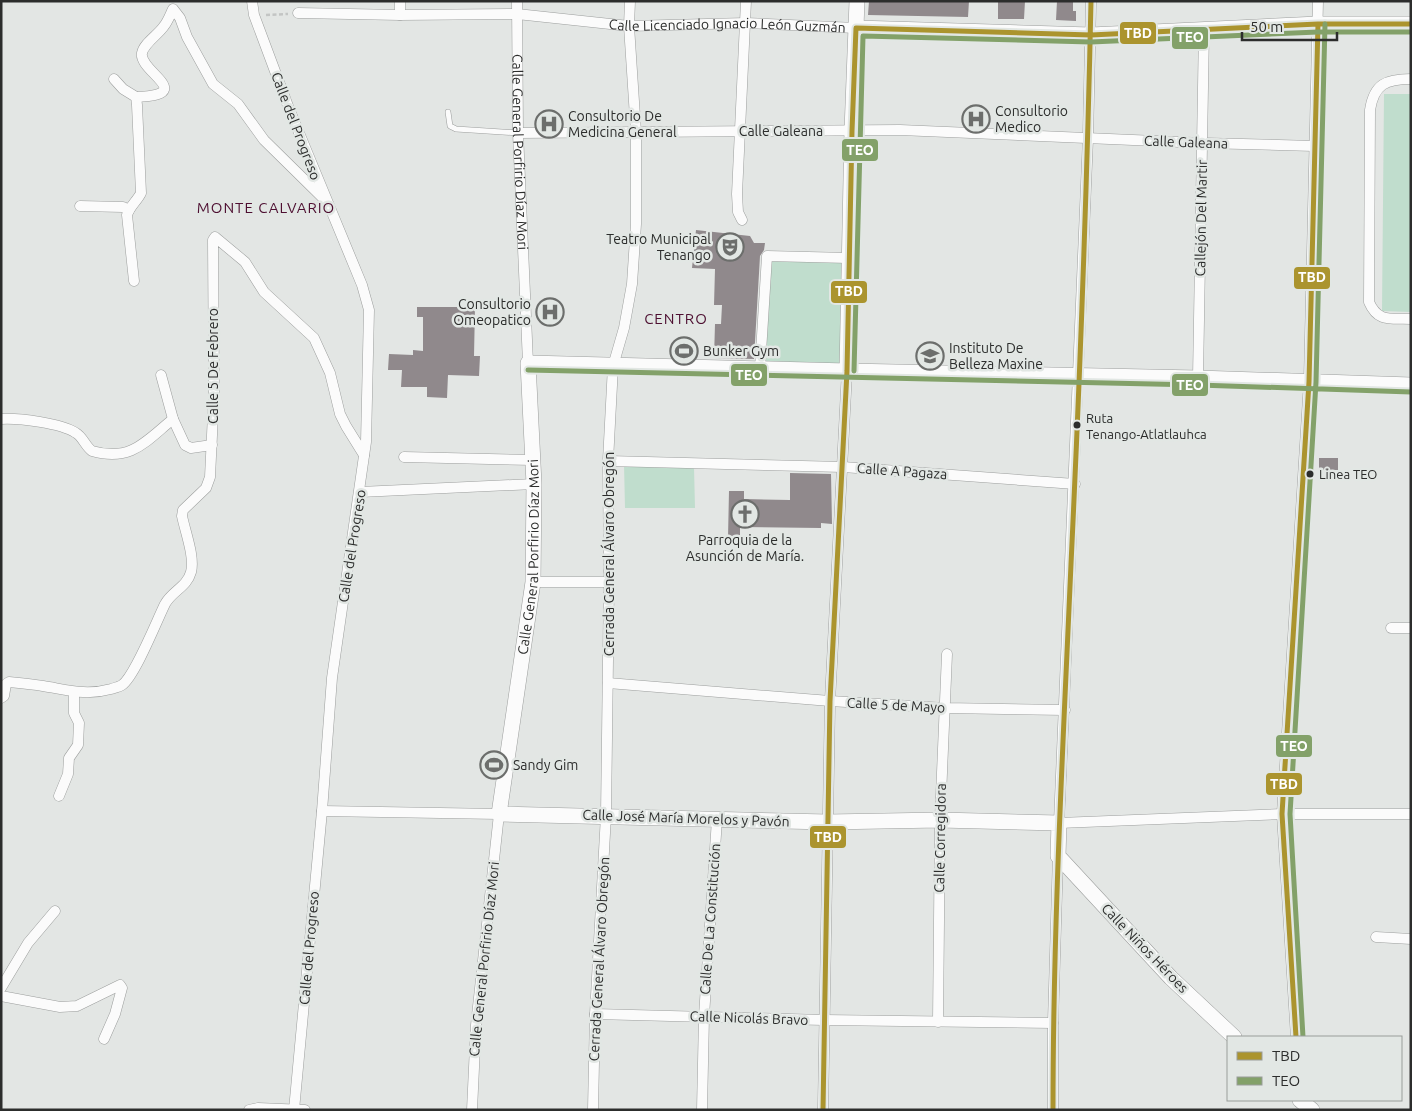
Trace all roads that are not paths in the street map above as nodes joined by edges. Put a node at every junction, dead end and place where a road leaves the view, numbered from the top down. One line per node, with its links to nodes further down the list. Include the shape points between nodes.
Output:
1 (252, 1): 30 (street, Calle del Progreso, via 254,15)
2 (400, 1): 11 (street)
3 (518, 1): 10 (street, Calle General Porfirio Díaz Mori)
4 (630, 1): 15 (street, Cerrada General Álvaro Obregón)
5 (746, 1): 12 (street)
6 (857, 1): 16 (street)
7 (1091, 1): 18 (street)
8 (1318, 1): 13 (street)
9 (298, 13): 11 (street, Calle Licenciado Ignacio León Guzmán)
10 (517, 14): 11 (street, Calle Licenciado Ignacio León Guzmán); 15 (street, Calle Licenciado Ignacio León Guzmán); 26 (street, Calle General Porfirio Díaz Mori)
11 (400, 15)
12 (746, 23): 15 (street, Calle Licenciado Ignacio León Guzmán); 16 (street, Calle Licenciado Ignacio León Guzmán); 23 (street)
13 (1318, 24): 14 (street, Calle Licenciado Ignacio León Guzmán); 17 (street, Calle Licenciado Ignacio León Guzmán); 29 (street)
14 (1411, 24)
15 (629, 26): 25 (street, Cerrada General Álvaro Obregón)
16 (856, 28): 18 (street, Calle Licenciado Ignacio León Guzmán); 24 (street)
17 (1204, 29): 18 (street, Calle Licenciado Ignacio León Guzmán); 28 (street, Callejón Del Martir)
18 (1091, 35): 27 (street)
19 (114, 79): 21 (street)
20 (1411, 79): 36 (street, via 1392,79 1376,89 1372,97 1369,292 1369,302 1376,315)
21 (136, 97): 30 (street, via 155,96 164,87 163,81 146,66 141,56 173,9 213,84 238,104 264,140); 32 (street, via 141,193)
22 (448, 112): 26 (lane, via 450,126 456,129)
23 (739, 131): 24 (street, Calle Galeana); 25 (street, Calle Galeana); 33 (street, via 737,194)
24 (852, 131): 27 (street, Calle Galeana); 34 (street)
25 (636, 132): 26 (street, Calle Galeana); 38 (street, Cerrada General Álvaro Obregón, via 632,284)
26 (518, 133): 37 (street, Calle General Porfirio Díaz Mori)
27 (1088, 138): 28 (street, Calle Galeana); 42 (street)
28 (1203, 143): 29 (street, Calle Galeana); 43 (street, Callejón Del Martir)
29 (1314, 146): 44 (street)
30 (326, 200): 49 (street, Calle del Progreso, via 362,285 369,310)
31 (80, 206): 32 (street, via 124,206)
32 (129, 210): 35 (street)
33 (742, 220)
34 (849, 258): 39 (street, via 767,256); 40 (street)
35 (134, 281)
36 (1411, 319)
37 (528, 364): 38 (street); 51 (street, Calle General Porfirio Díaz Mori)
38 (614, 366): 39 (street); 52 (street, Cerrada General Álvaro Obregón)
39 (760, 368): 40 (street)
40 (847, 372): 42 (street); 53 (street)
41 (161, 375): 47 (street)
42 (1078, 375): 43 (street); 55 (street)
43 (1198, 378): 44 (street)
44 (1309, 382): 45 (street); 71 (street)
45 (1411, 385)
46 (1, 419): 47 (street, via 30,420 65,428 80,436 92,451 122,455 142,445)
47 (173, 419): 48 (street, via 185,445 191,448)
48 (212, 445): 49 (street, Calle 5 De Febrero, via 215,237 245,262 264,292 314,338 330,373 340,414); 63 (street, Calle 5 De Febrero, via 208,484 186,507 182,516 191,564 186,584 170,595 122,686 100,692)
49 (364, 456): 56 (street, Calle del Progreso)
50 (404, 457): 51 (street)
51 (533, 460): 54 (street, Calle General Porfirio Díaz Mori)
52 (608, 461): 53 (street, Calle A Pagaza); 58 (street, Cerrada General Álvaro Obregón)
53 (842, 467): 55 (street, Calle A Pagaza); 65 (street)
54 (534, 484): 56 (street); 57 (street, Calle General Porfirio Díaz Mori)
55 (1075, 484): 67 (street)
56 (360, 492): 69 (street, Calle del Progreso, via 332,678)
57 (533, 582): 58 (street); 70 (street, Calle General Porfirio Díaz Mori)
58 (609, 582): 62 (street, Cerrada General Álvaro Obregón)
59 (1391, 628): 60 (street)
60 (1411, 628)
61 (947, 654): 66 (street, Calle Corregidora)
62 (608, 683): 65 (street, Calle 5 de Mayo); 73 (street, Cerrada General Álvaro Obregón)
63 (74, 692): 64 (street, via 9,682); 68 (street, via 74,713 79,724 78,745 69,758 68,774)
64 (1, 698)
65 (830, 701): 66 (street, Calle 5 de Mayo); 76 (street)
66 (945, 708): 67 (street, Calle 5 de Mayo); 75 (street, Calle Corregidora)
67 (1065, 710): 77 (street)
68 (59, 796)
69 (322, 812): 70 (street, Calle José María Morelos y Pavón); 94 (street, Calle del Progreso)
70 (499, 814): 73 (street, Calle José María Morelos y Pavón); 95 (street, Calle General Porfirio Díaz Mori, via 476,1025)
71 (1282, 814): 72 (street, Calle José María Morelos y Pavón); 77 (street, Calle José María Morelos y Pavón); 90 (street)
72 (1411, 814)
73 (606, 815): 74 (street, Calle José María Morelos y Pavón); 84 (street, Cerrada General Álvaro Obregón)
74 (717, 819): 76 (street, Calle José María Morelos y Pavón); 85 (street, Calle De La Constitución)
75 (940, 820): 76 (street, Calle José María Morelos y Pavón); 77 (street, Calle José María Morelos y Pavón); 87 (street, Calle Corregidora)
76 (828, 822): 86 (street)
77 (1060, 823): 78 (street)
78 (1058, 856): 88 (street); 89 (street, Calle Niños Héroes, via 1171,978)
79 (55, 911): 82 (street, via 28,943)
80 (1376, 937): 81 (street)
81 (1411, 939)
82 (1, 988)
83 (1, 996): 91 (street, via 69,1008 120,985 115,1014)
84 (594, 1014): 85 (street, Calle Nicolás Bravo); 96 (street, Cerrada General Álvaro Obregón)
85 (704, 1016): 86 (street, Calle Nicolás Bravo); 97 (street, Calle De La Constitución)
86 (824, 1020): 87 (street, Calle Nicolás Bravo); 98 (street)
87 (938, 1022): 88 (street, Calle Nicolás Bravo)
88 (1052, 1023): 99 (street)
89 (1233, 1036)
90 (1296, 1036)
91 (104, 1039)
92 (1301, 1101): 100 (street)
93 (249, 1110): 94 (street)
94 (297, 1110)
95 (472, 1110)
96 (593, 1110)
97 (702, 1110)
98 (823, 1110)
99 (1053, 1110)
100 (1312, 1110)

